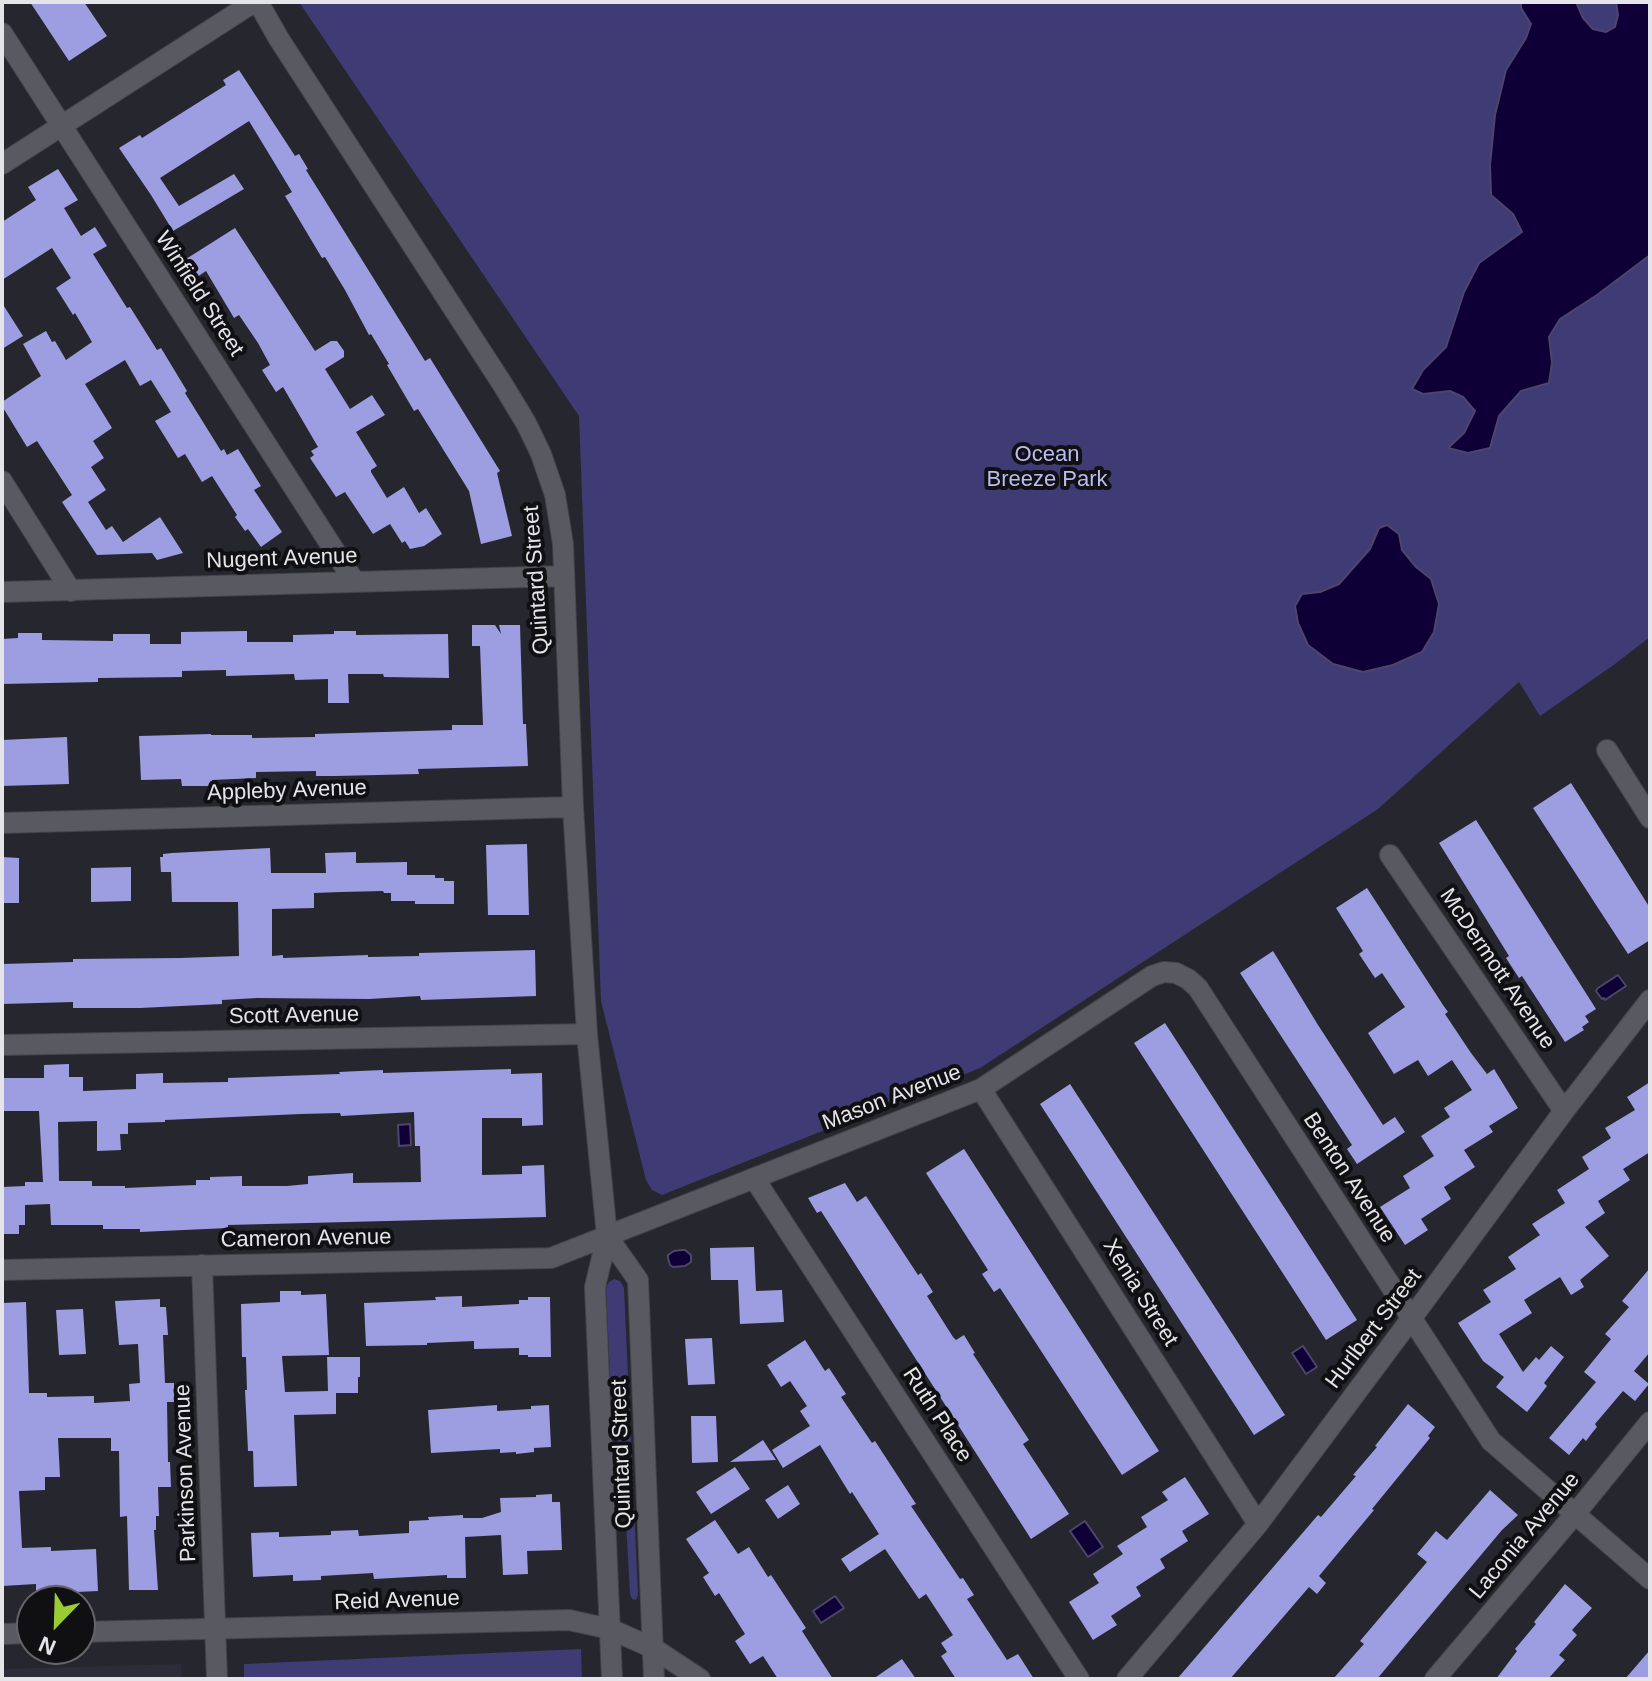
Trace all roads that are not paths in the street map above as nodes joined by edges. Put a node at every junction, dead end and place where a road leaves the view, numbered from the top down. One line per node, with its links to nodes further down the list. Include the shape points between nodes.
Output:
1 (256, 2): 3 (street); 6 (street, Quintard Street, via 526,423 555,495)
2 (2, 33): 3 (street, Winfield Street)
3 (62, 125): 4 (street); 7 (street, Winfield Street)
4 (2, 164)
5 (2, 481): 8 (street)
6 (564, 576): 7 (street, Nugent Avenue); 11 (street, Quintard Street)
7 (354, 581): 8 (street, Nugent Avenue)
8 (71, 591): 9 (street, Nugent Avenue)
9 (2, 592)
10 (1607, 750): 12 (street)
11 (573, 807): 13 (street, Appleby Avenue); 17 (street, Quintard Street)
12 (1650, 818)
13 (2, 823)
14 (1390, 855): 20 (street, McDermott Avenue)
15 (1176, 973): 19 (street, Mason Avenue, via 1152,976); 25 (street, Benton Avenue, via 1198,988)
16 (1650, 1000): 20 (street, Hurlbert Street)
17 (587, 1034): 18 (street, Scott Avenue); 22 (street, Quintard Street)
18 (2, 1045)
19 (981, 1089): 21 (street, Mason Avenue); 28 (street, Xenia Street)
20 (1564, 1111): 25 (street, Hurlbert Street)
21 (754, 1178): 22 (street, Mason Avenue); 38 (street, Ruth Place)
22 (607, 1236): 23 (street, Cameron Avenue, via 551,1258); 30 (street, Quintard Street, via 595,1287); 33 (street, Quintard Street, via 638,1280)
23 (202, 1265): 24 (street, Cameron Avenue); 31 (street, Parkinson Avenue)
24 (2, 1270)
25 (1411, 1319): 27 (street, Benton Avenue, via 1491,1441); 28 (street, Hurlbert Street)
26 (1650, 1422): 27 (street, Laconia Avenue)
27 (1575, 1514): 29 (street, Benton Avenue); 40 (street, Laconia Avenue)
28 (1258, 1524): 39 (street, Hurlbert Street)
29 (1650, 1579)
30 (610, 1629): 31 (street, Reid Avenue, via 569,1620); 33 (street, Reid Avenue); 35 (street, Quintard Street)
31 (215, 1630): 32 (street, Reid Avenue); 34 (street, Parkinson Avenue)
32 (96, 1632)
33 (653, 1648): 36 (street, Quintard Street); 37 (street, Reid Avenue)
34 (217, 1679)
35 (612, 1679)
36 (654, 1679)
37 (700, 1679)
38 (1079, 1679)
39 (1127, 1679)
40 (1435, 1679)

